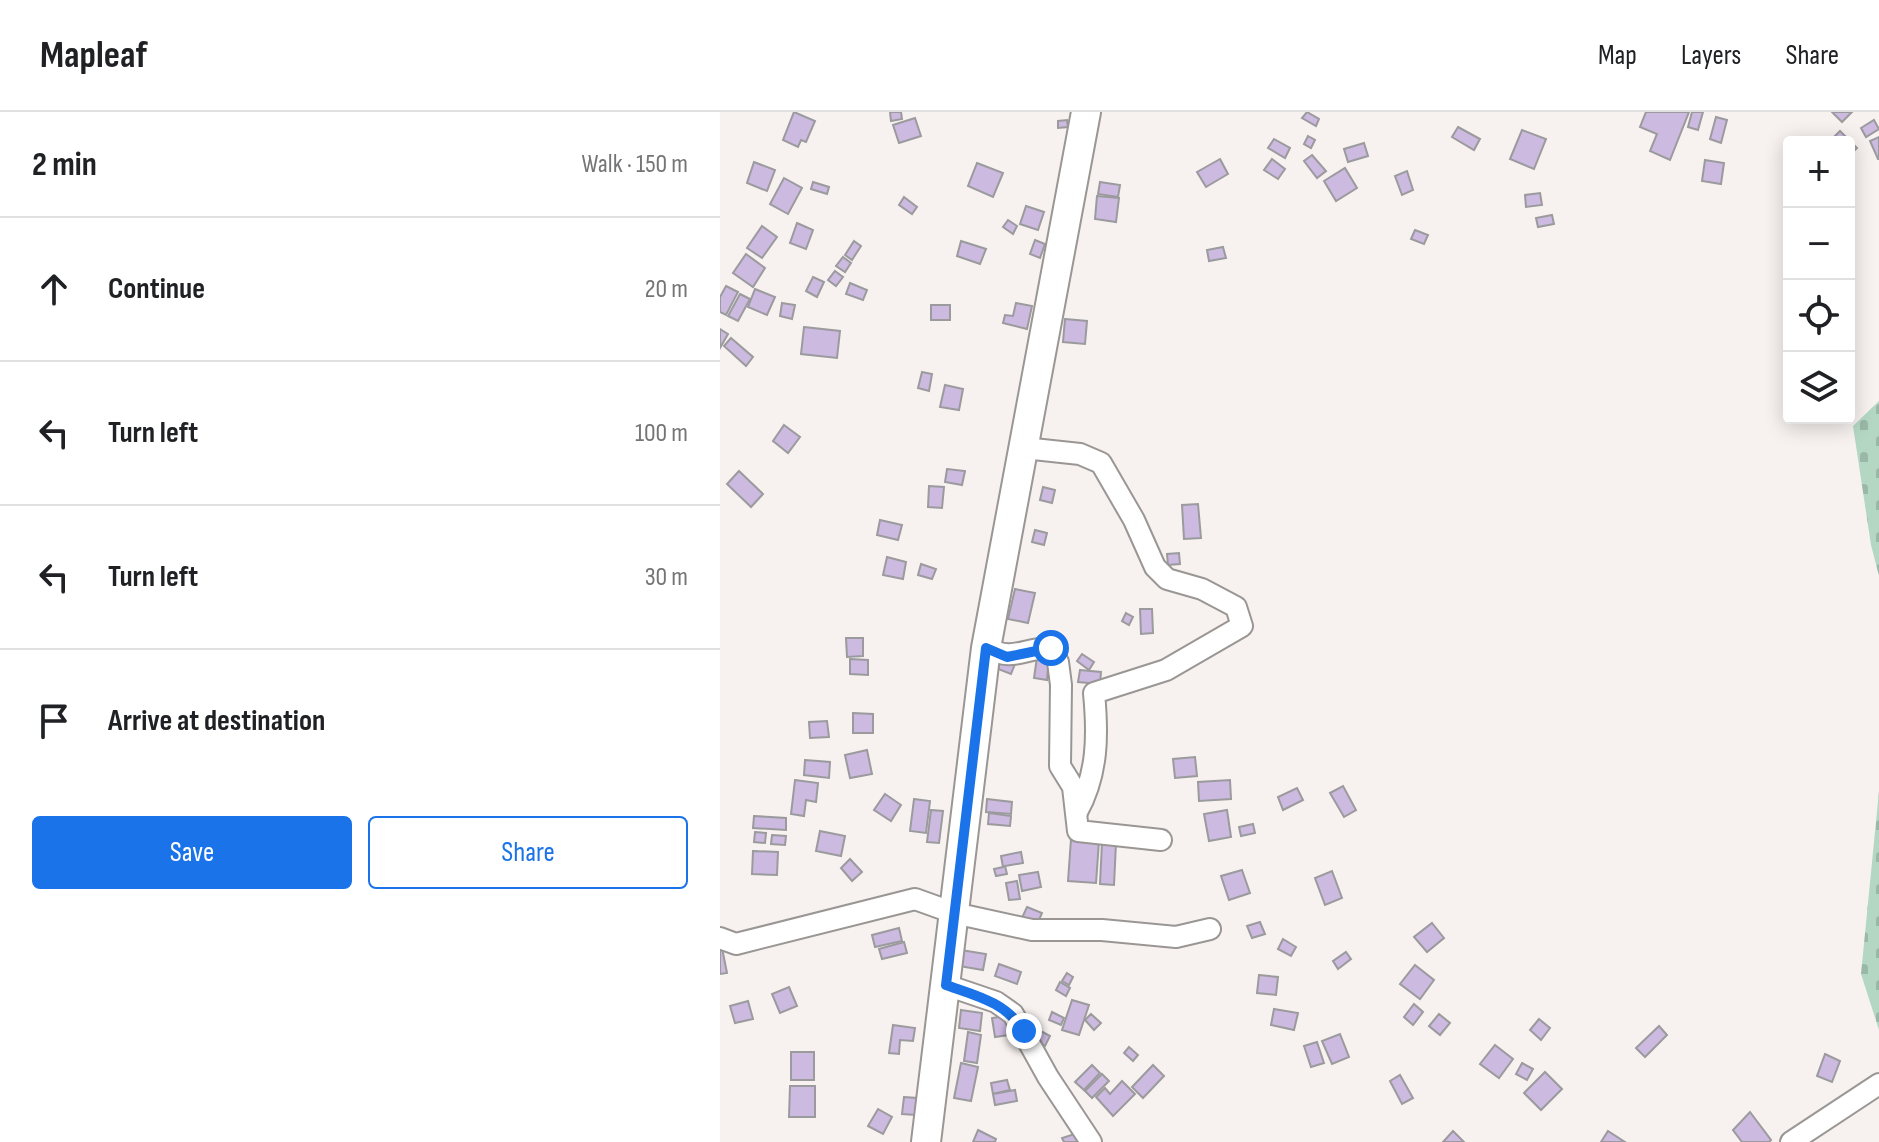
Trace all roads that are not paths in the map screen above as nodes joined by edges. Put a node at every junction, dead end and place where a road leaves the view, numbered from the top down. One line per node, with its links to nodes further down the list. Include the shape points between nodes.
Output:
1 (1086, 112): 2 (street)
2 (1024, 448): 3 (street); 4 (street, via 1080,454 1101,463 1155,567 1167,579 1236,607 1242,626 1166,670 1094,693 1098,732 1090,788)
3 (986, 648): 4 (street, via 1007,657 1040,648 1055,653 1061,685 1060,766 1073,787); 6 (street)
4 (1077, 812): 5 (street, via 1081,833)
5 (1161, 840)
6 (954, 913): 7 (street, via 1043,931 1176,937); 8 (street, via 915,899 736,944); 9 (street)
7 (1210, 929)
8 (720, 938)
9 (946, 985): 11 (street); 12 (street, via 996,1002 1013,1014)
10 (1879, 1084): 13 (street)
11 (926, 1142)
12 (1091, 1142)
13 (1791, 1142)

